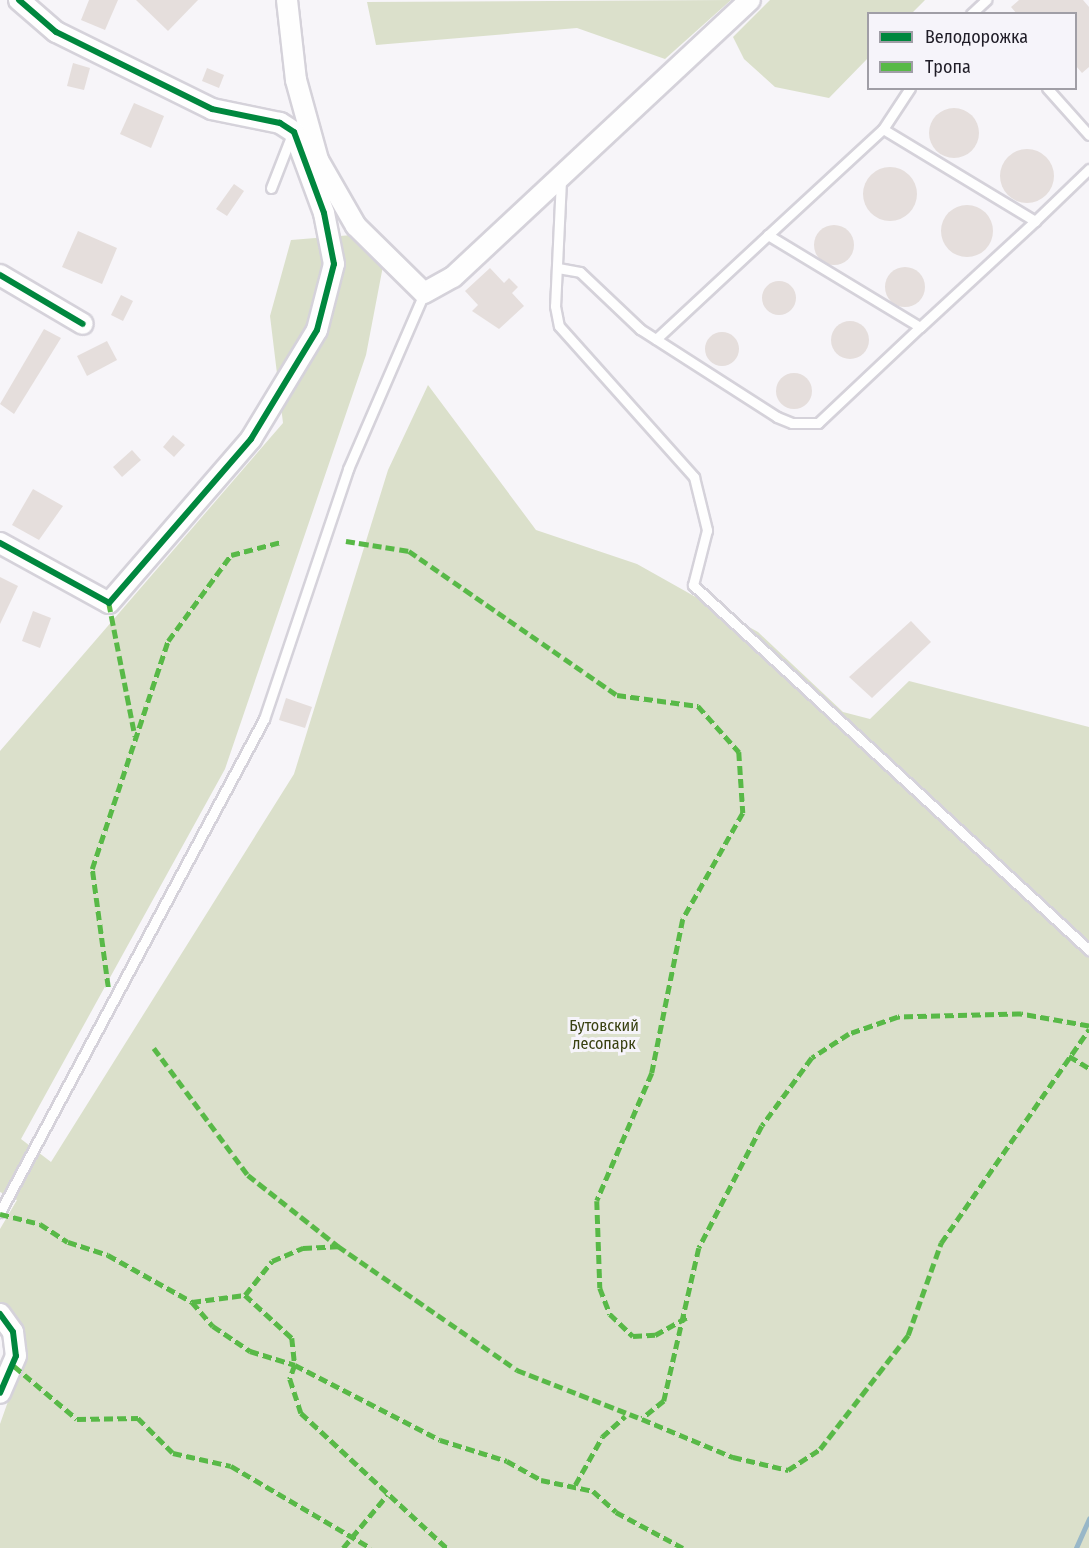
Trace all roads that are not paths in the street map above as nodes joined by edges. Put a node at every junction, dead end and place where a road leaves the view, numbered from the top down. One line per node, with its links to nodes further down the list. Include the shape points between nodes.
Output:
1 (19, 0): 9 (street, via 56,32 212,109 280,123)
2 (287, 0): 18 (street, via 296,80 323,171 356,226)
3 (750, 0): 12 (street)
4 (986, 0): 5 (lane)
5 (976, 12)
6 (909, 90): 8 (lane)
7 (1049, 90): 10 (lane)
8 (883, 129): 14 (lane); 15 (lane)
9 (294, 132): 13 (lane); 22 (street, via 333,249 326,311 251,439 109,603)
10 (1089, 135)
11 (1089, 169): 14 (lane)
12 (561, 177): 16 (lane); 18 (street, via 453,277)
13 (271, 188)
14 (1035, 221): 20 (lane)
15 (768, 235): 20 (lane); 21 (lane)
16 (558, 268): 21 (lane, via 592,280); 23 (lane, via 559,326 674,452 703,493 707,530 693,585)
17 (0, 275): 19 (street)
18 (424, 293): 24 (lane, via 348,470 264,719)
19 (82, 324)
20 (920, 327): 21 (lane, via 818,423 807,424 777,417)
21 (656, 339)
22 (0, 543)
23 (1089, 951)
24 (0, 1212)
25 (0, 1314): 26 (street, via 13,1332 16,1356)
26 (0, 1393)

